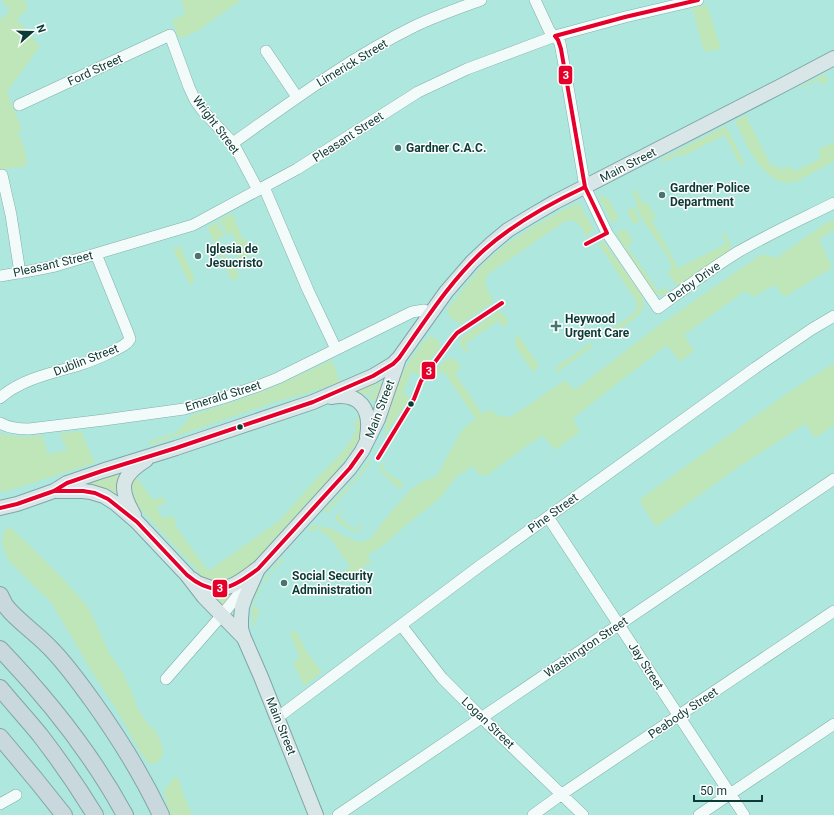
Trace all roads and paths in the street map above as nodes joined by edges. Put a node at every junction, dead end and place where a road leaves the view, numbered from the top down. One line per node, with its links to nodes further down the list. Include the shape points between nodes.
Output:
1 (481, 0): 8 (street, Limerick Street, via 406,30)
2 (535, 0): 5 (street, via 549,30)
3 (696, 0): 5 (street, Pleasant Street)
4 (170, 35): 9 (street, Ford Street); 10 (street, Wright Street, via 195,100)
5 (555, 36): 12 (street, via 560,42); 13 (street, Pleasant Street, via 467,69 418,92)
6 (266, 51): 8 (street)
7 (834, 58): 12 (main road, Main Street)
8 (296, 97): 10 (street, Limerick Street)
9 (19, 105)
10 (233, 143): 13 (street, Wright Street)
11 (2, 175): 16 (street)
12 (585, 187): 14 (street, Derby Drive, via 607,233 658,308 739,252); 18 (main road, Main Street, via 508,230 472,262)
13 (261, 189): 15 (street, Pleasant Street, via 189,226); 20 (street, Wright Street)
14 (834, 203)
15 (96, 254): 16 (street, Pleasant Street); 22 (street, Dublin Street, via 130,337 129,341 101,356 14,387)
16 (20, 273): 17 (street, Pleasant Street)
17 (0, 276)
18 (431, 313): 20 (street, Emerald Street, via 424,310 412,312); 21 (main road, Main Street)
19 (834, 316): 31 (street, Pine Street, via 755,368)
20 (336, 349): 24 (street, Emerald Street, via 258,386 184,409 30,429)
21 (399, 358): 23 (main road, via 373,376); 25 (main road, Main Street, via 378,419)
22 (0, 398)
23 (314, 402): 25 (main road, Main Street, via 340,396 359,401 368,415 369,428); 26 (main road)
24 (0, 423)
25 (365, 446): 34 (main road, Main Street, via 350,468)
26 (156, 453): 28 (main road, via 67,483); 33 (main road, via 128,474 125,483 125,498)
27 (834, 479): 40 (street, Washington Street)
28 (54, 491): 29 (main road); 33 (main road, via 83,490 100,494)
29 (17, 504): 30 (main road); 32 (main road)
30 (0, 508)
31 (548, 517): 39 (street, Pine Street); 40 (street, Jay Street)
32 (0, 518)
33 (137, 522): 35 (main road)
34 (258, 569): 35 (main road, via 238,584 219,589 199,584); 38 (street, Main Street); 41 (main road, Main Street, via 242,608)
35 (187, 575): 38 (main road)
36 (0, 595): 57 (highway, via 10,611 53,651 77,680 125,749)
37 (834, 612): 45 (street, Peabody Street)
38 (222, 615): 41 (main road, Main Street); 43 (street)
39 (401, 625): 46 (street, Pine Street); 47 (street, Logan Street, via 442,678)
40 (618, 625): 45 (street, Jay Street); 47 (street, Washington Street)
41 (244, 638): 46 (main road, Main Street)
42 (2, 652): 56 (highway, via 45,699 77,740)
43 (166, 679)
44 (0, 688): 55 (highway, via 57,758)
45 (678, 716): 50 (street, Peabody Street); 51 (street, Jay Street)
46 (277, 718): 58 (main road, Main Street)
47 (482, 718): 50 (street, Logan Street); 59 (street, Washington Street)
48 (834, 724): 51 (street)
49 (0, 737): 54 (highway)
50 (562, 794): 60 (street, Peabody Street); 61 (street, Logan Street)
51 (730, 794): 62 (street); 63 (street, Jay Street)
52 (16, 795): 53 (street)
53 (0, 804)
54 (64, 815)
55 (95, 815)
56 (125, 815)
57 (161, 815)
58 (316, 815)
59 (338, 815)
60 (533, 815)
61 (583, 815)
62 (698, 815)
63 (744, 815)

